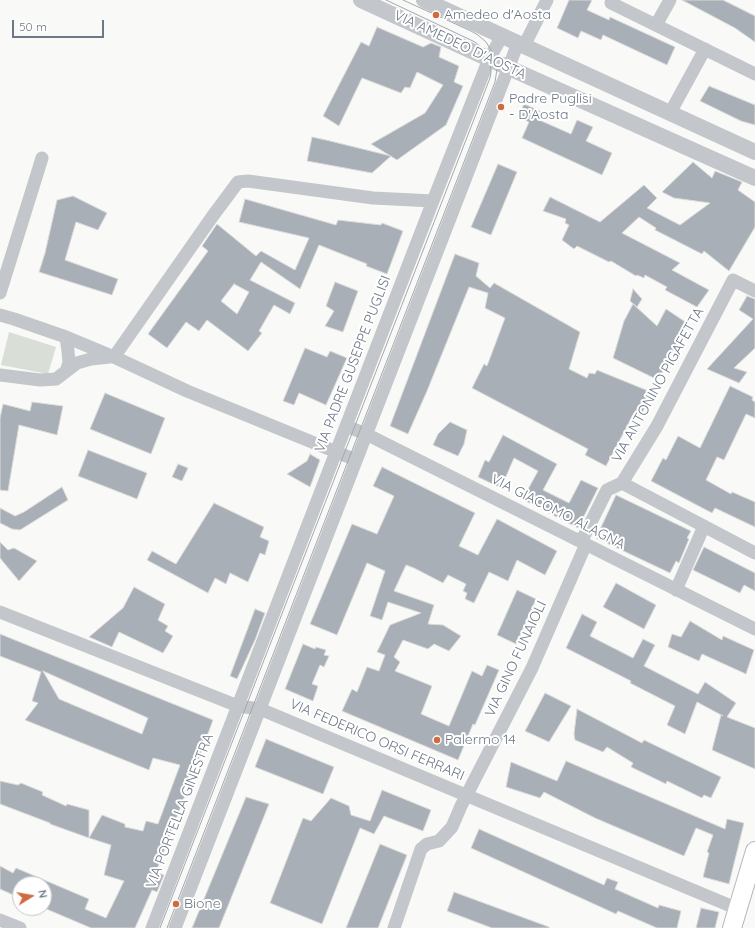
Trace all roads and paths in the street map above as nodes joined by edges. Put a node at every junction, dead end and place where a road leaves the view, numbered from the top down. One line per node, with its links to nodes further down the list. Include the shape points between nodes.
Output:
1 (362, 0): 10 (street, VIA AMEDEO D'AOSTA)
2 (424, 0): 7 (street, VIA AMEDEO D'AOSTA)
3 (547, 0): 8 (street)
4 (612, 0): 6 (street, via 611,3)
5 (670, 0): 6 (street)
6 (656, 25): 9 (street)
7 (502, 36): 8 (street, VIA AMEDEO D'AOSTA); 10 (street, VIA PADRE GUSEPPE PUGLISI)
8 (521, 45): 11 (street); 13 (street, VIA AMEDEO D'AOSTA)
9 (705, 49): 12 (street); 13 (street)
10 (489, 59): 11 (street, VIA AMEDEO D'AOSTA); 17 (street, VIA PADRE GUSEPPE PUGLISI)
11 (509, 68): 16 (street, VIA AMEDEO D'AOSTA); 26 (street)
12 (755, 74)
13 (670, 113): 14 (street, VIA AMEDEO D'AOSTA)
14 (755, 152)
15 (42, 158): 19 (street)
16 (755, 178)
17 (434, 201): 22 (street, via 373,198 238,182); 25 (street, VIA PADRE GUSEPPE PUGLISI)
18 (755, 291): 29 (street, VIA ANTONINO PIGAFETTA, via 733,280 657,426)
19 (0, 293)
20 (0, 315): 21 (street)
21 (66, 337): 22 (street); 23 (street, via 69,363)
22 (114, 357): 23 (street, via 77,363); 27 (street, via 187,391)
23 (66, 371): 24 (street, via 56,379 40,380)
24 (0, 375)
25 (346, 426): 26 (street, VIA GIACOMO ALAGNA); 27 (street, VIA PADRE GUSEPPE PUGLISI)
26 (366, 434): 28 (street); 31 (street, VIA GIACOMO ALAGNA)
27 (336, 452): 28 (street); 36 (street, VIA PADRE GUSEPPE PUGLISI)
28 (356, 460): 37 (street)
29 (622, 483): 30 (street); 31 (street, VIA ANTONINO PIGAFETTA, via 607,490)
30 (704, 526): 32 (street); 33 (street)
31 (584, 543): 33 (street, VIA GIACOMO ALAGNA); 38 (street, VIA GINO FUNAIOLI, via 532,668)
32 (755, 553)
33 (676, 590): 35 (street, VIA GIACOMO ALAGNA)
34 (0, 612): 36 (street, VIA FEDERICO ORSI FERRARI)
35 (755, 629)
36 (238, 706): 37 (street, VIA FEDERICO ORSI FERRARI); 43 (street, VIA PORTELLA GINESTRA)
37 (260, 709): 38 (street, VIA FEDERICO ORSI FERRARI); 44 (street)
38 (467, 795): 40 (street, VIA FEDERICO ORSI FERRARI); 45 (street, VIA GINO FUNAIOLI, via 452,827 439,841 427,844 421,849)
39 (755, 852): 40 (main road)
40 (738, 909): 46 (main road)
41 (0, 920): 42 (street)
42 (20, 928)
43 (152, 928)
44 (175, 928)
45 (394, 928)
46 (732, 928)

